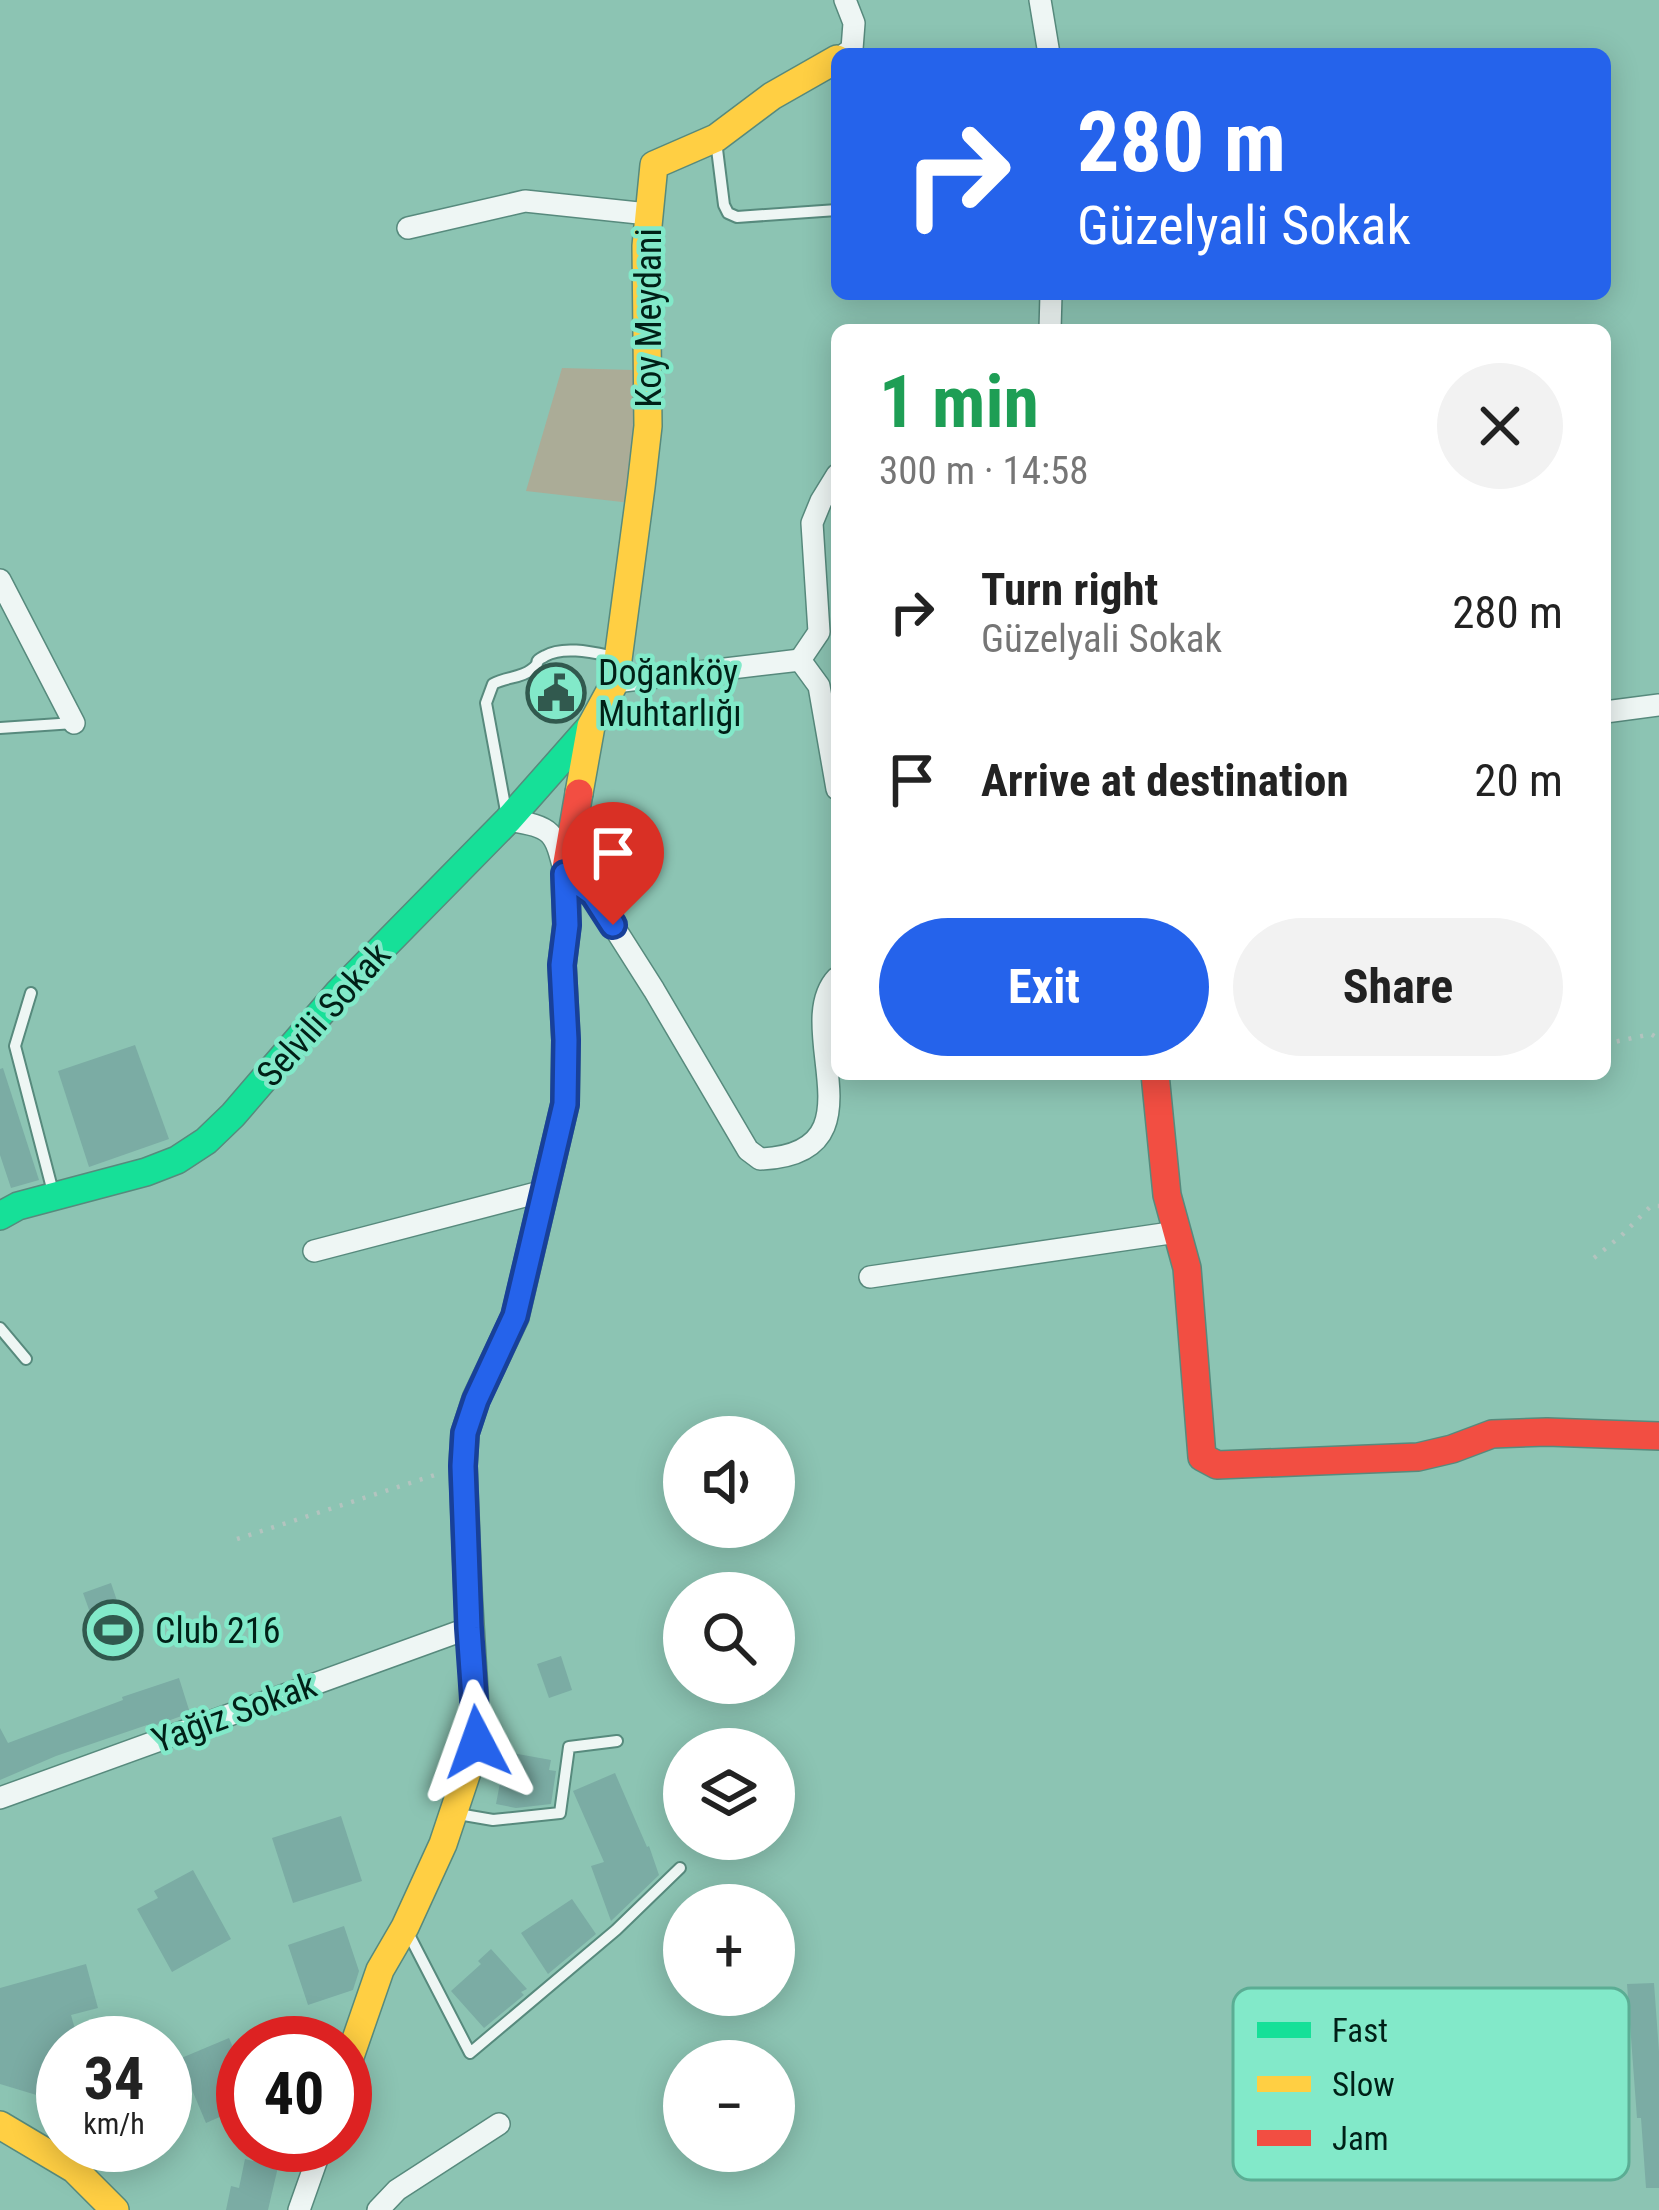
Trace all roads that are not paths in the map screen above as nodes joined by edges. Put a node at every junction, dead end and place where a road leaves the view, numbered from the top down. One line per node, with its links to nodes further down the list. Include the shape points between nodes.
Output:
1 (845, 0): 3 (street)
2 (1040, 0): 4 (street)
3 (852, 48)
4 (1048, 48)
5 (831, 63): 6 (street, Koy Meydani)
6 (716, 138): 7 (lane, via 728,214); 8 (street, Koy Meydani, via 654,165)
7 (831, 210)
8 (648, 214): 9 (street, via 525,201); 14 (street, Koy Meydani, via 648,426)
9 (408, 228)
10 (831, 485): 12 (street, via 812,523)
11 (0, 580): 17 (street)
12 (825, 639): 13 (street)
13 (800, 660): 14 (street); 20 (street, via 819,686)
14 (616, 669): 18 (street); 21 (lane, via 586,651 551,652 530,671 493,684 486,703)
15 (1659, 705): 16 (street)
16 (1611, 711)
17 (74, 723): 19 (lane)
18 (591, 726): 21 (street, Selvili Sokak); 22 (street)
19 (0, 728)
20 (831, 755)
21 (508, 820): 22 (street, via 537,824 557,841); 27 (street, Selvili Sokak, via 206,1141 146,1172)
22 (565, 874): 23 (street, via 593,894 760,1159 794,1155 819,1135 829,1088); 26 (street, via 565,1104)
23 (831, 984)
24 (31, 993): 27 (lane, via 15,1046)
25 (1156, 1080): 29 (street)
26 (544, 1191): 30 (street); 35 (street, via 515,1316 465,1433)
27 (54, 1196): 28 (street, Selvili Sokak)
28 (0, 1216)
29 (1177, 1232): 31 (street); 34 (street, via 1202,1457 1217,1465 1418,1456 1492,1434)
30 (314, 1251)
31 (870, 1277)
32 (0, 1328): 33 (lane)
33 (26, 1359)
34 (1659, 1436)
35 (469, 1628): 37 (street, Yağiz Sokak); 38 (street, via 477,1742)
36 (617, 1741): 38 (lane, via 568,1747 560,1814 494,1820)
37 (0, 1798)
38 (455, 1813): 40 (street)
39 (680, 1868): 40 (lane, via 470,2053)
40 (405, 1927): 41 (street)
41 (364, 2016)
42 (499, 2124): 47 (street)
43 (0, 2125): 45 (street, via 74,2169)
44 (312, 2172): 46 (street)
45 (114, 2209)
46 (299, 2210)
47 (378, 2210)

